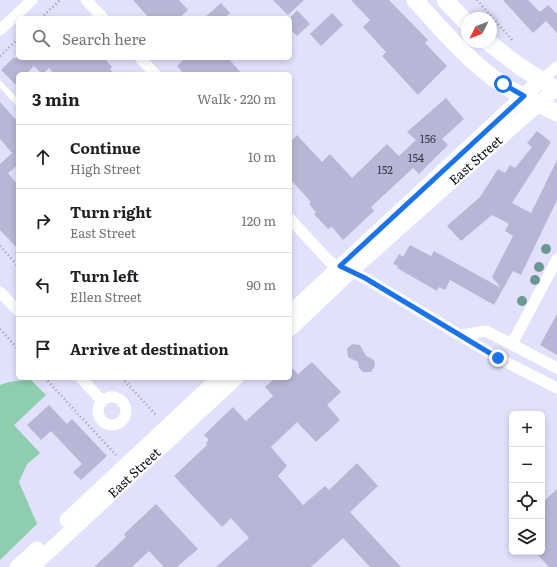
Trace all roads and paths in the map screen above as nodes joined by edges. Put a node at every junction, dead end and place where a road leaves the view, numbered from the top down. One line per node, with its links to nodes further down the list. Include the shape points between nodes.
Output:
1 (32, 0): 10 (street)
2 (60, 0): 7 (path)
3 (86, 0): 8 (street)
4 (415, 0): 20 (main road, via 482,69)
5 (445, 0): 9 (main road)
6 (477, 0): 12 (path)
7 (43, 16)
8 (101, 16)
9 (461, 17)
10 (0, 30)
11 (16, 41): 14 (path)
12 (515, 43)
13 (496, 48): 19 (main road, via 518,66)
14 (0, 56)
15 (142, 60): 17 (street)
16 (557, 67): 19 (street)
17 (153, 72)
18 (0, 84): 21 (lane)
19 (553, 87): 20 (street, East Street)
20 (531, 100): 22 (main road); 27 (street, East Street)
21 (16, 101)
22 (557, 113)
23 (292, 221): 27 (street, via 330,262)
24 (0, 246): 26 (path)
25 (557, 259): 34 (street)
26 (16, 264)
27 (346, 268): 30 (street, East Street); 31 (street, East Street); 33 (street)
28 (0, 292): 29 (street)
29 (16, 309)
30 (292, 311)
31 (292, 327)
32 (0, 329): 35 (path)
33 (461, 336): 34 (street, via 486,331); 42 (street)
34 (512, 344): 36 (street)
35 (16, 347)
36 (557, 368)
37 (47, 380): 45 (path, via 116,455)
38 (83, 380): 43 (street)
39 (124, 380): 44 (path)
40 (217, 380): 46 (street, East Street)
41 (234, 380): 47 (street, East Street)
42 (557, 388)
43 (102, 401)
44 (157, 416)
45 (120, 451)
46 (17, 567)
47 (32, 567)

